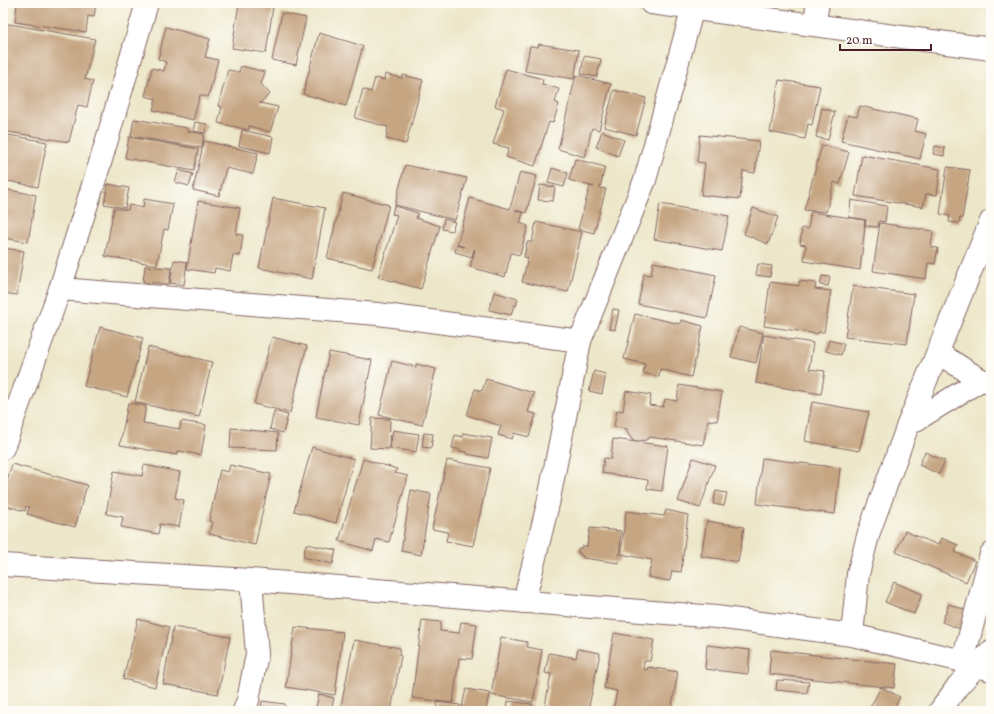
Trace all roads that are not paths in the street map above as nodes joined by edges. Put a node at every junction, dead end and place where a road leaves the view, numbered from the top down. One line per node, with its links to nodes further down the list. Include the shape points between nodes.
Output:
1 (147, 3): 8 (street)
2 (651, 3): 4 (street)
3 (818, 3): 5 (street)
4 (694, 8): 5 (street); 9 (street, via 645,180)
5 (814, 25): 6 (street)
6 (991, 49)
7 (991, 221): 10 (street)
8 (60, 289): 9 (street, via 378,314); 13 (street)
9 (580, 341): 17 (street, via 548,504)
10 (938, 352): 11 (street); 12 (street)
11 (986, 381): 12 (street)
12 (908, 425): 18 (street, via 869,532 858,574)
13 (3, 448)
14 (991, 554): 19 (street, via 986,576)
15 (3, 566): 16 (street)
16 (251, 580): 17 (street); 20 (street, via 257,654)
17 (524, 602): 18 (street, via 716,617)
18 (852, 635): 19 (street)
19 (981, 662): 21 (street, via 957,687)
20 (244, 711)
21 (940, 711)

